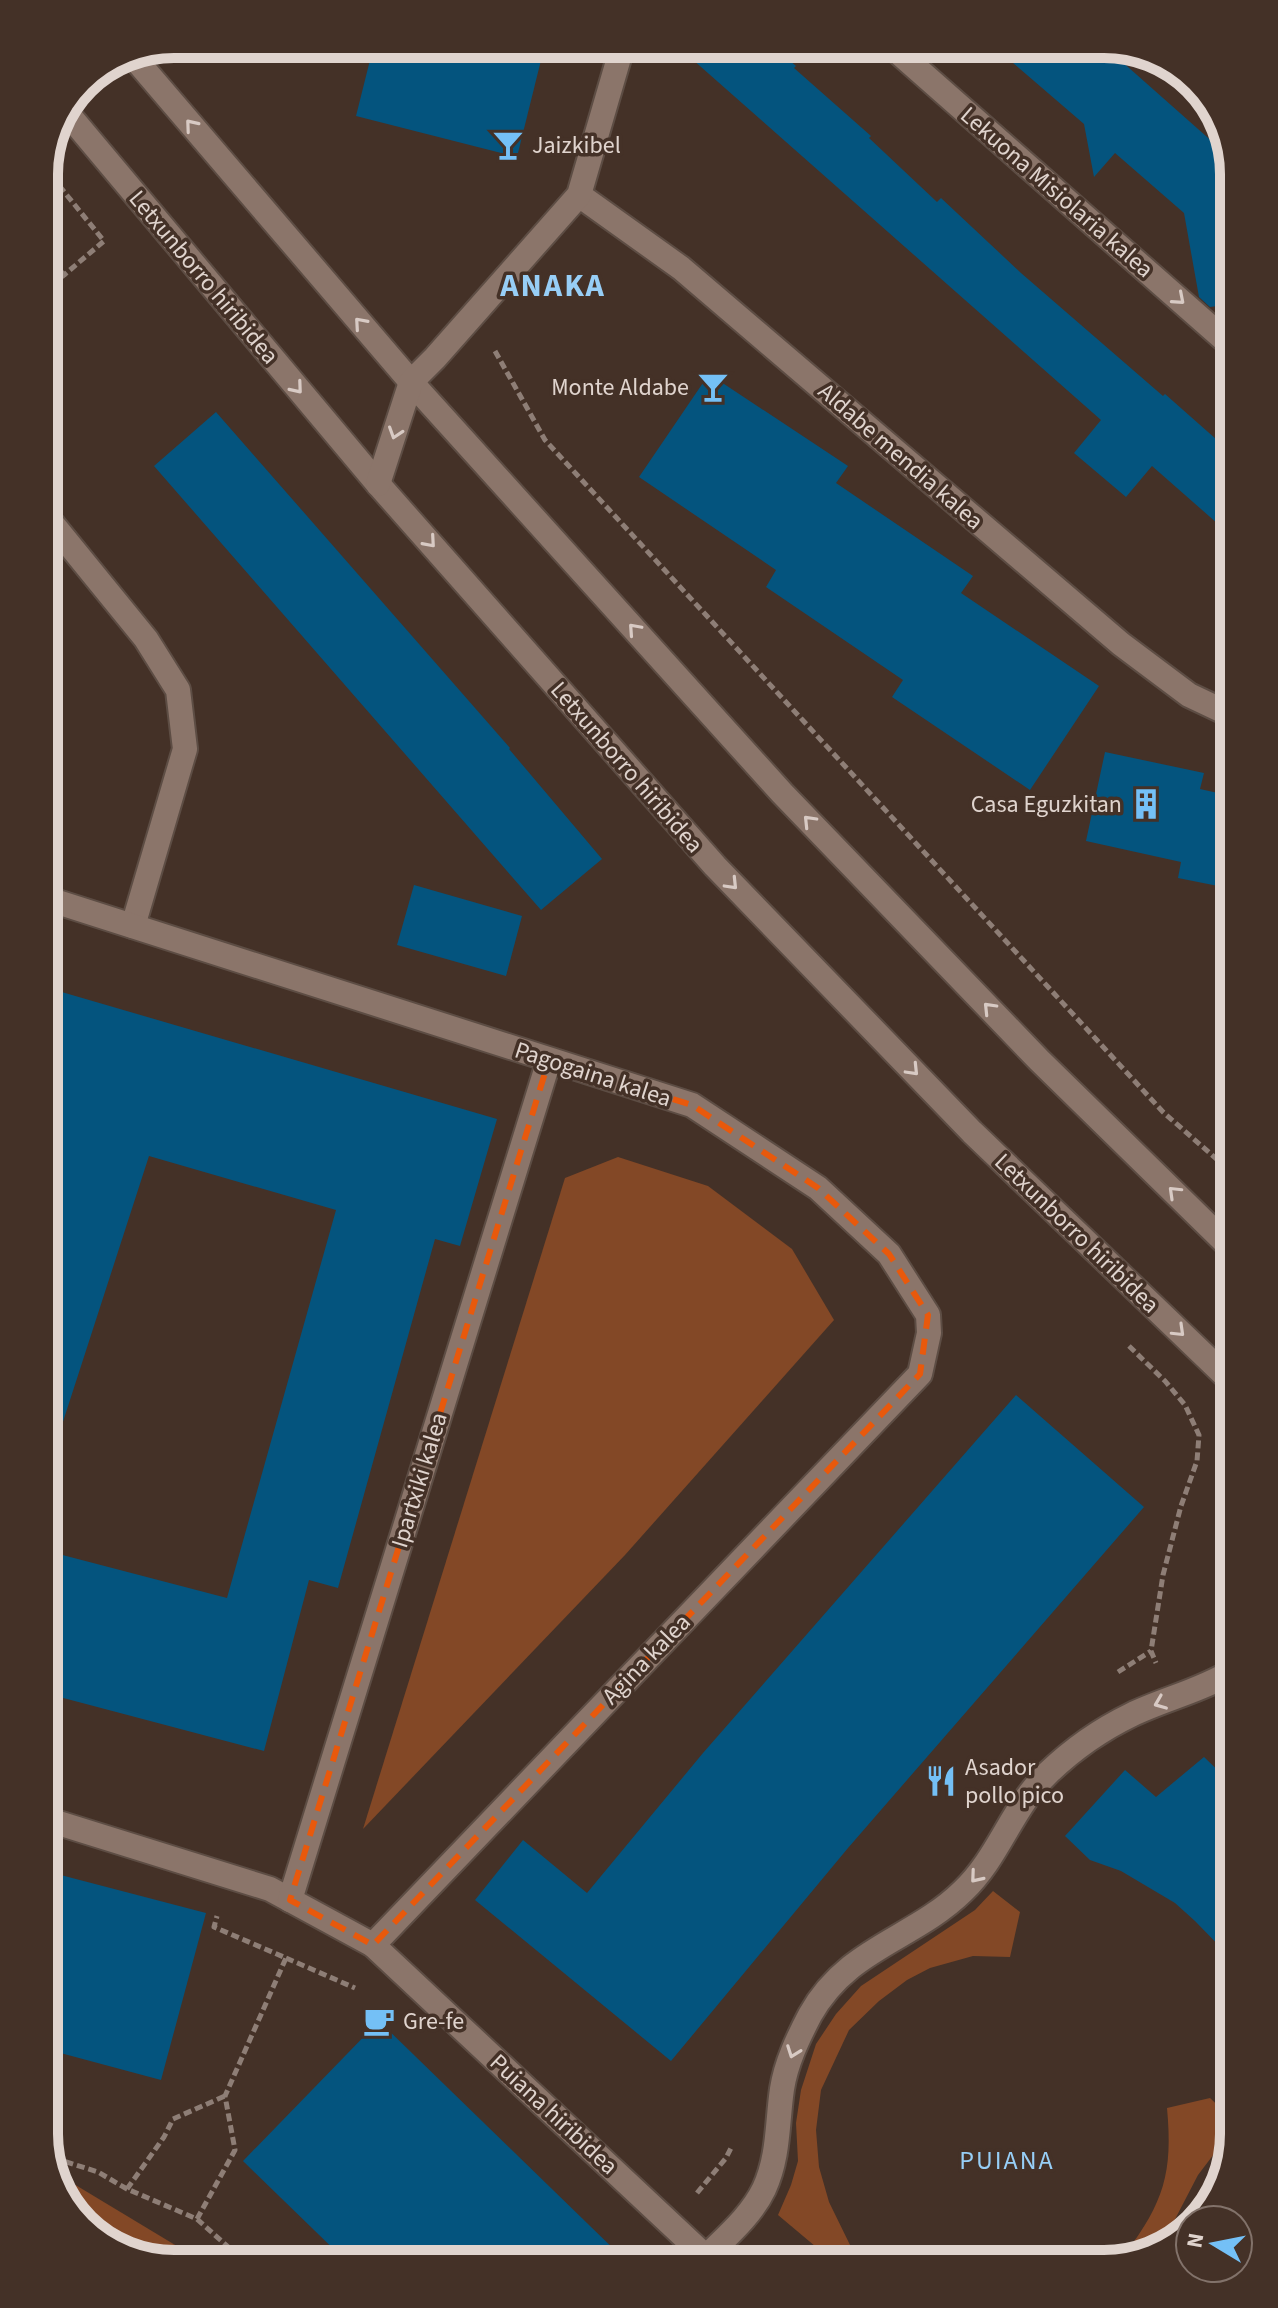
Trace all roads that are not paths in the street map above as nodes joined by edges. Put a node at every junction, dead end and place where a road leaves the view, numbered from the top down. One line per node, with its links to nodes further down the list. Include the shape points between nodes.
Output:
1 (619, 58): 5 (street)
2 (905, 58): 6 (street, Lekuona Misiolaria kalea, one-way to 6)
3 (139, 64): 7 (street, one-way to 3)
4 (72, 119): 8 (street, Letxunborro hiribidea, one-way to 8)
5 (579, 195): 7 (street); 10 (street, Aldabe mendia kalea, via 681,268 1121,644 1189,695)
6 (1220, 336)
7 (411, 382): 8 (street, one-way to 8); 14 (street, one-way to 7, via 1039,1060 782,793)
8 (378, 484): 15 (street, Letxunborro hiribidea, one-way to 15, via 715,866 972,1132)
9 (58, 531): 12 (street, via 146,639 178,690 185,749)
10 (1220, 710)
11 (58, 902): 12 (street, Pagogaina kalea)
12 (133, 926): 13 (street, Pagogaina kalea)
13 (549, 1060): 16 (street, Pagogaina kalea, via 692,1105 818,1188 889,1254 928,1315); 19 (street, Ipartxiki kalea)
14 (1220, 1237)
15 (1220, 1370)
16 (920, 1374): 20 (street, Agina kalea)
17 (1220, 1679): 22 (street, one-way to 22, via 1132,1714 1085,1741 1045,1776 964,1891 929,1919 863,1956 834,1981 794,2049 782,2087 777,2149 763,2191)
18 (58, 1823): 19 (street, Puiana hiribidea, via 270,1889)
19 (290, 1900): 20 (street, Puiana hiribidea)
20 (373, 1945): 21 (street, Puiana hiribidea)
21 (697, 2250)
22 (714, 2250)

